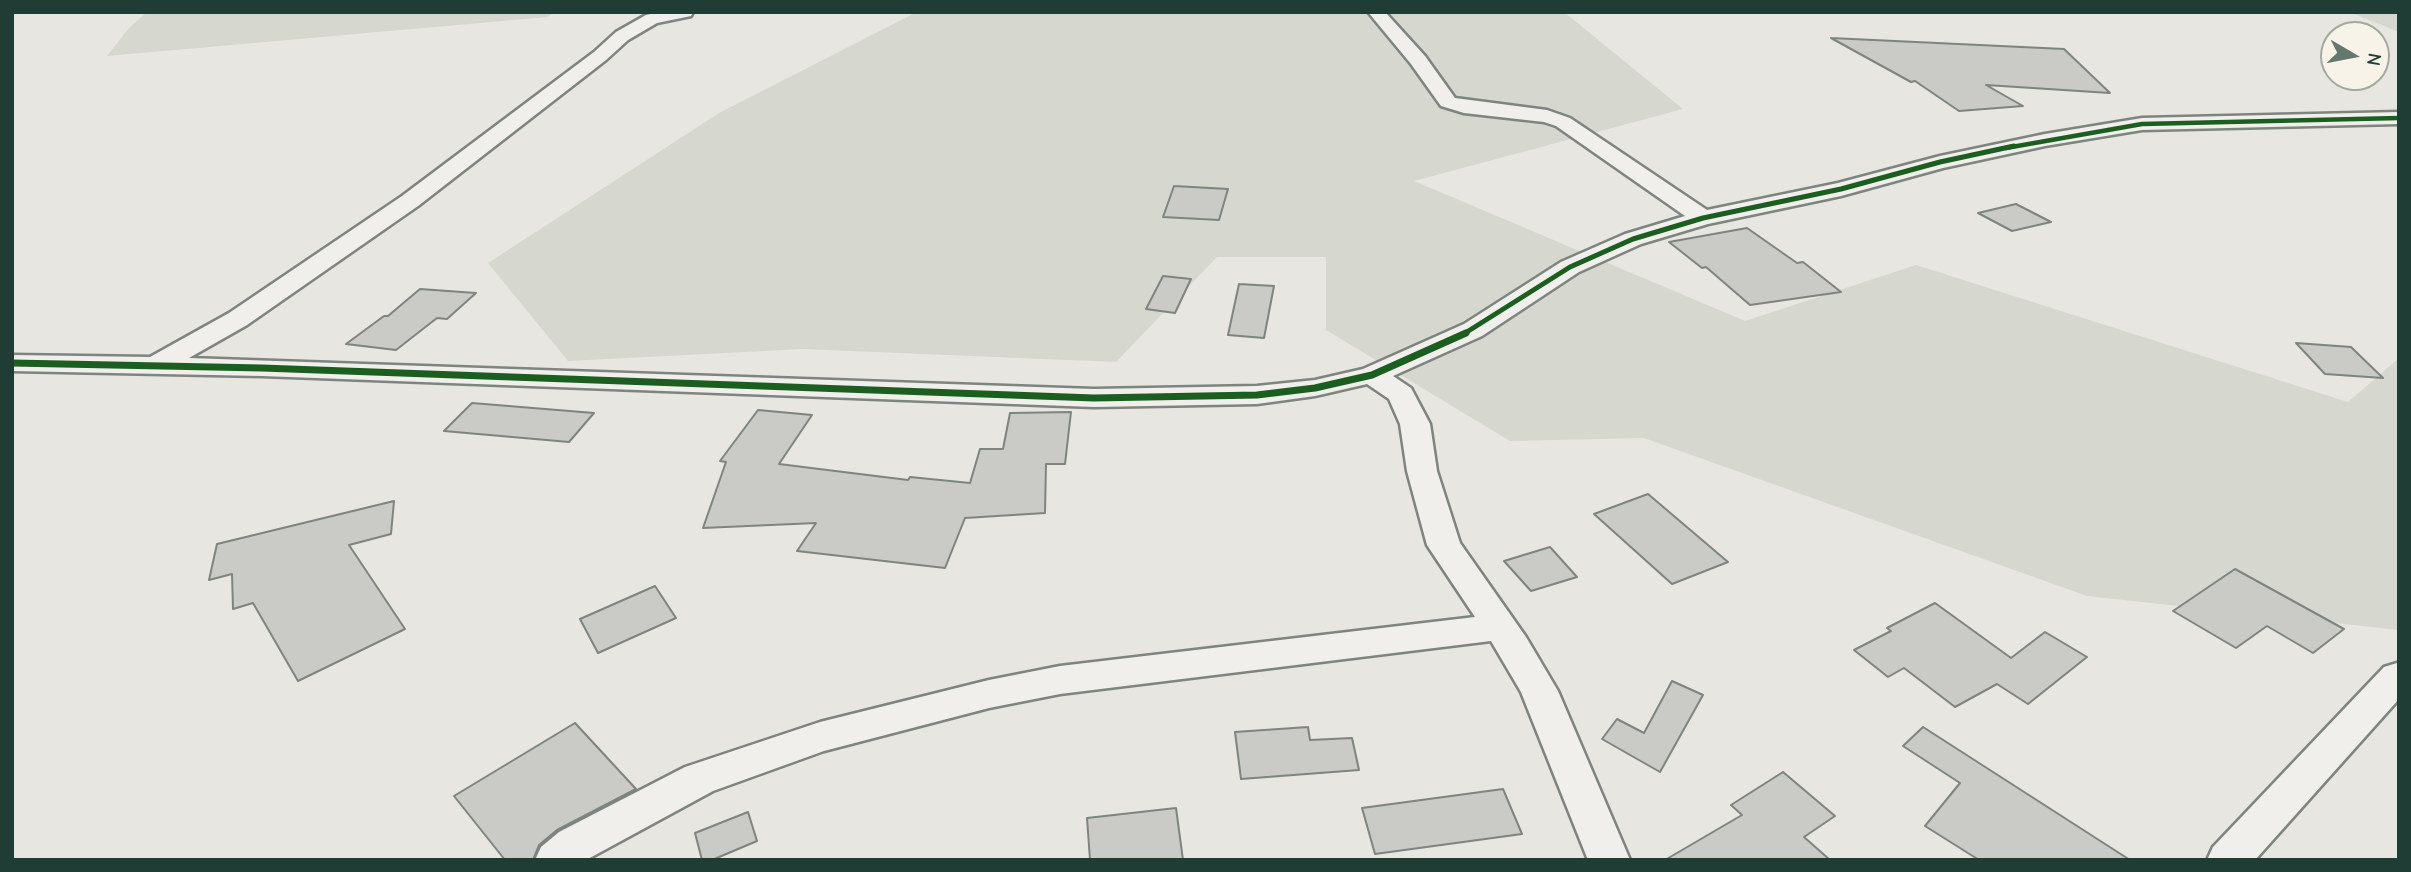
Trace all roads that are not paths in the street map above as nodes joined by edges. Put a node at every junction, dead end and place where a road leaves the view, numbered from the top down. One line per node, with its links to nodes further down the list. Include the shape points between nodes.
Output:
1 (685, 12): 6 (street, via 652,19 622,36 411,201 239,319)
2 (1376, 12): 4 (street, via 1448,102 1563,122)
3 (2399, 118): 4 (street, via 2141,124 1940,162)
4 (1703, 218): 7 (street, via 1633,239 1570,268 1473,330)
5 (12, 363): 6 (street)
6 (156, 366): 7 (street, via 1094,398 1257,394 1315,388)
7 (1373, 374): 8 (street, via 1401,394 1415,424 1422,471 1444,545)
8 (1498, 627): 10 (street, via 1060,680 989,694 820,737 699,779 574,845); 11 (street, via 1539,691)
9 (2398, 677): 12 (street)
10 (556, 860)
11 (1609, 860)
12 (2228, 860)

